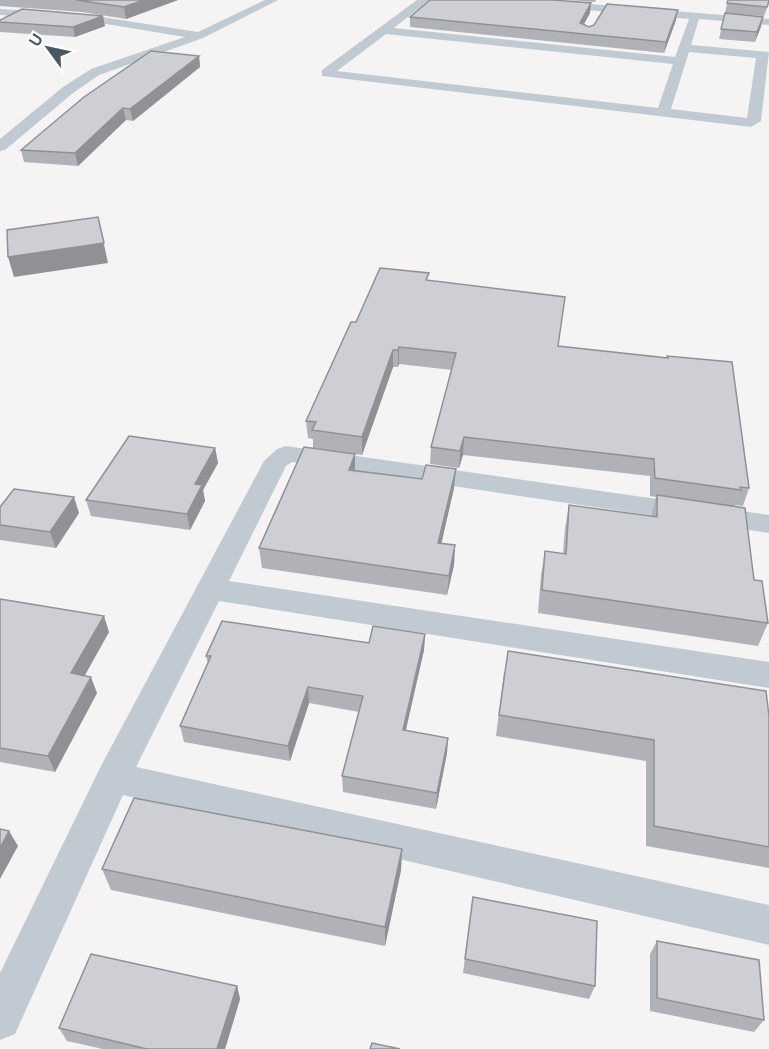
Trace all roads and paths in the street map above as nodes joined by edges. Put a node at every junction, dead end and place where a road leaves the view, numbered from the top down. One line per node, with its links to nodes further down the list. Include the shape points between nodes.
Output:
1 (273, 0): 8 (street)
2 (424, 0): 7 (street)
3 (504, 0): 5 (street, via 599,12)
4 (0, 12): 8 (street, via 82,17)
5 (695, 16): 6 (street); 9 (street)
6 (769, 22)
7 (382, 30): 11 (street); 13 (street, via 326,73)
8 (199, 36): 14 (street, via 95,72)
9 (685, 48): 10 (street); 11 (street)
10 (765, 56): 12 (street)
11 (682, 61): 13 (street)
12 (763, 95): 13 (street, via 751,123)
13 (663, 112)
14 (0, 147)
15 (769, 524): 16 (street, via 286,454 276,460)
16 (210, 590): 17 (street); 18 (street)
17 (769, 675)
18 (113, 777): 19 (street); 20 (street)
19 (769, 925)
20 (0, 1018)

